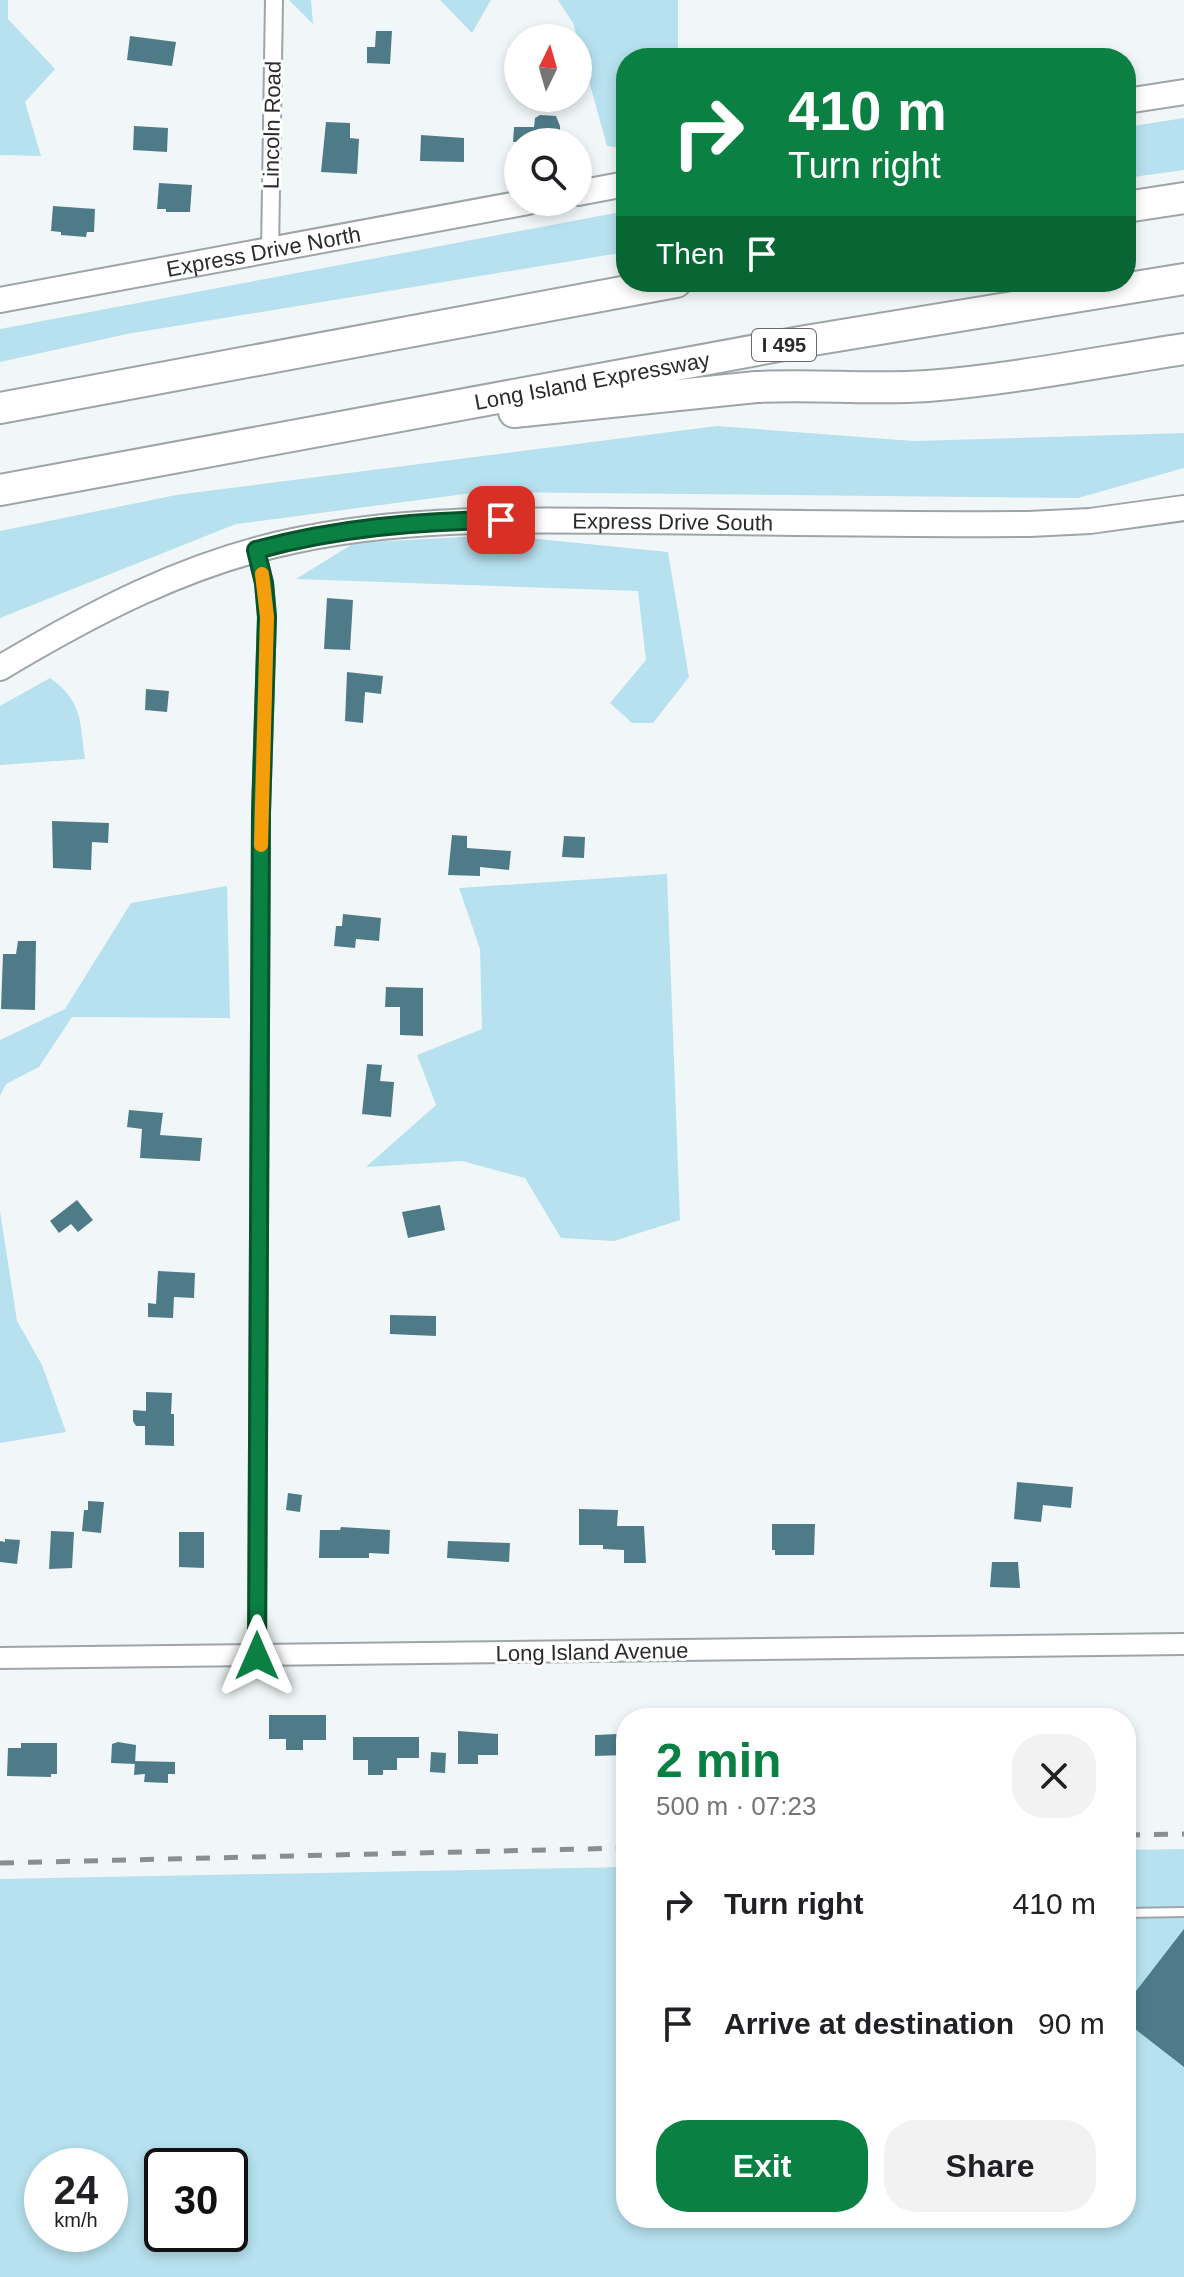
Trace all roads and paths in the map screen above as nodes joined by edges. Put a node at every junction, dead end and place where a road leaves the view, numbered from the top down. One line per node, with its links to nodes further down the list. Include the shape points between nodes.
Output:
1 (274, 0): 9 (street, Lincoln Road)
2 (1184, 92): 3 (main road)
3 (1136, 99)
4 (616, 186): 5 (main road)
5 (592, 190)
6 (1184, 198): 7 (highway)
7 (1136, 205)
8 (504, 207): 9 (main road, Express Drive North)
9 (270, 251): 14 (main road, Express Drive North)
10 (1184, 279): 11 (highway, Long Island Expressway / I 495)
11 (1136, 287)
12 (622, 292): 16 (highway)
13 (1105, 292): 17 (highway, Long Island Expressway / I 495)
14 (0, 300)
15 (1184, 349): 17 (highway, via 927,386 795,385 525,411)
16 (0, 408)
17 (385, 418): 18 (highway, Long Island Expressway / I 495)
18 (0, 490)
19 (1184, 508): 20 (main road, Express Drive South, via 1029,524 439,521 360,528)
20 (256, 550): 21 (main road, Express Drive South, via 146,589); 23 (street, via 267,617)
21 (0, 668)
22 (1184, 1644): 23 (street, Long Island Avenue)
23 (257, 1656): 24 (street, Long Island Avenue)
24 (0, 1658)
25 (1184, 1912): 26 (lane)
26 (1136, 1913)

